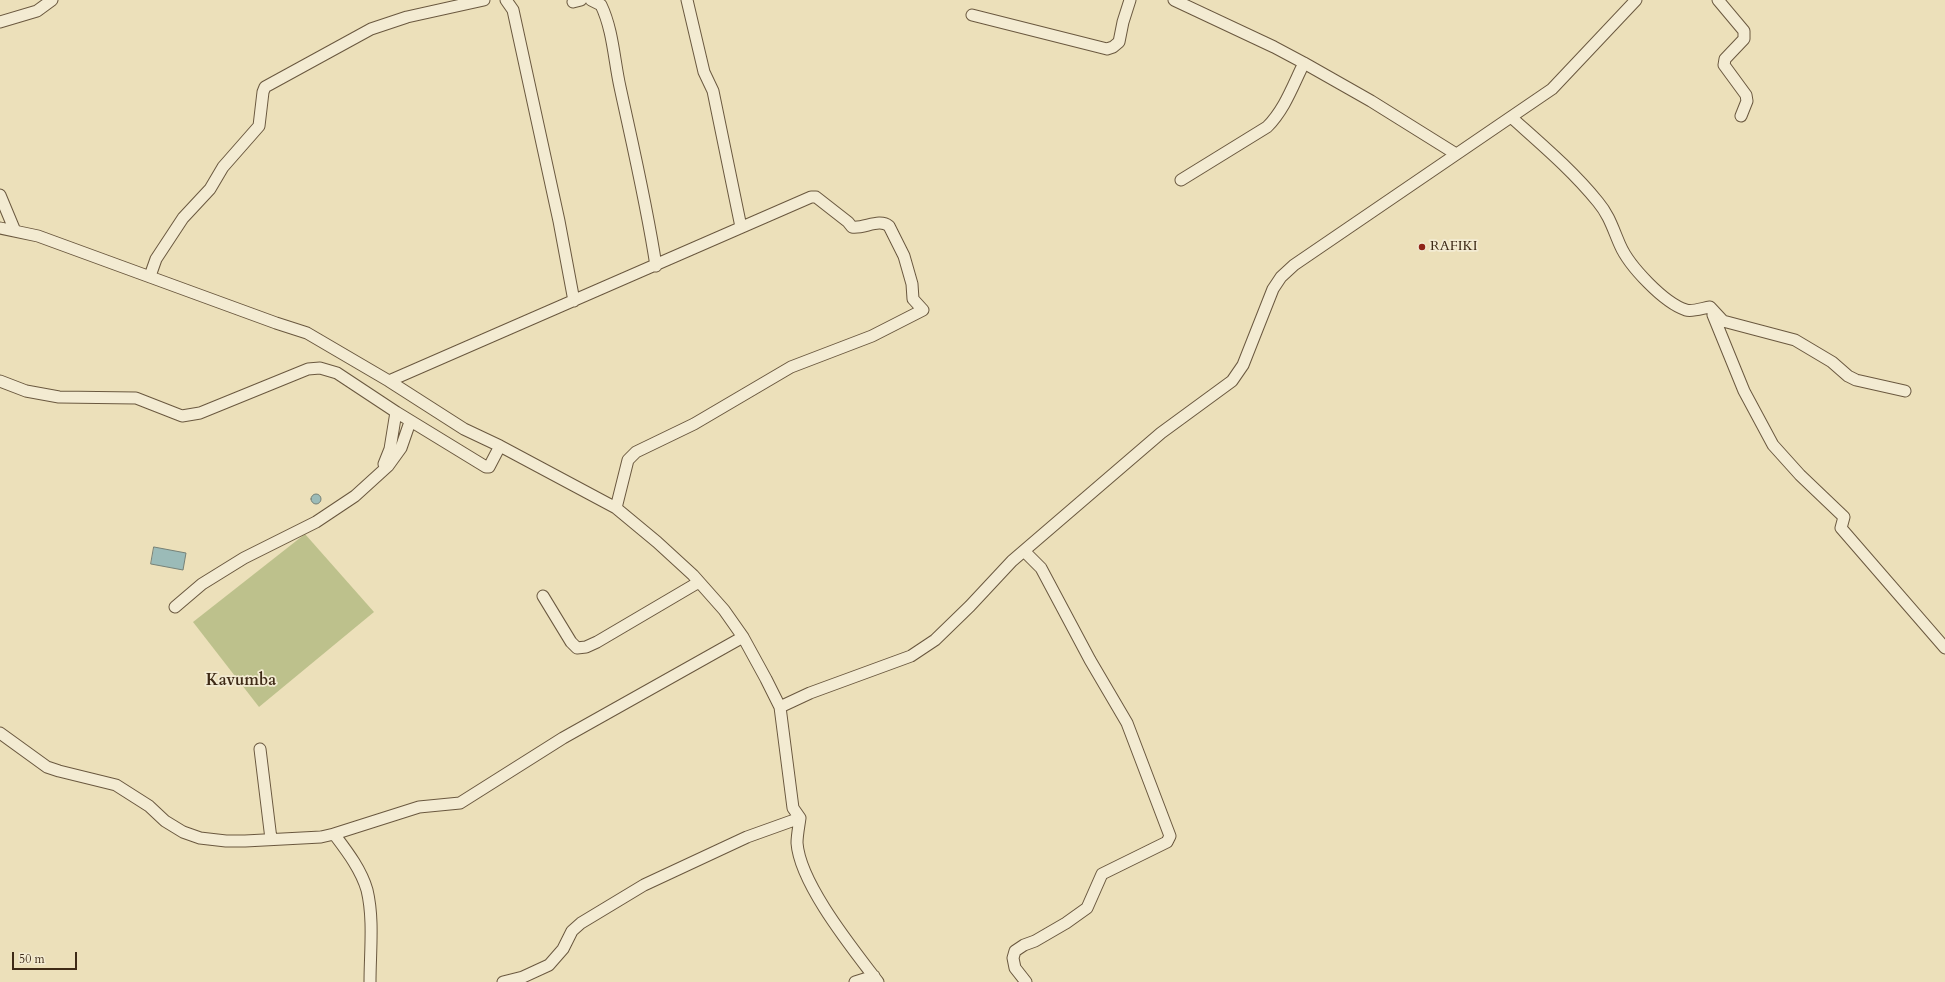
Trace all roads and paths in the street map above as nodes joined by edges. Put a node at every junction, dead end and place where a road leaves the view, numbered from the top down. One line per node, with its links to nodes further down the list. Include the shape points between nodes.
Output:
1 (52, 0): 11 (street, via 37,11)
2 (484, 0): 22 (street, via 407,17 371,29 265,87 259,126 183,218 156,258)
3 (506, 0): 23 (street, via 513,10)
4 (591, 0): 21 (street, via 600,5 610,29)
5 (687, 0): 18 (street, via 704,72 712,91)
6 (1130, 0): 10 (street, via 1119,42 1106,49)
7 (1174, 0): 12 (street)
8 (1636, 0): 14 (street, via 1552,88)
9 (1718, 0): 13 (street, via 1744,31 1744,39 1725,59 1724,65 1746,95 1747,101)
10 (972, 15)
11 (0, 22)
12 (1304, 63): 15 (street); 16 (street, via 1272,122)
13 (1741, 116)
14 (1511, 117): 15 (street); 24 (street, via 1556,156 1598,201 1607,213 1628,259 1653,286 1670,302 1687,310)
15 (1456, 154): 33 (street, via 1281,276 1273,289 1243,365 1232,381 1161,434)
16 (1181, 180)
17 (0, 195): 20 (street)
18 (741, 227): 21 (street); 32 (street, via 802,200 816,197 852,227 885,223 904,256 912,284 913,299 923,310 872,336 791,367 694,424 636,452 628,460)
19 (0, 228): 20 (street)
20 (15, 231): 22 (street, via 38,236)
21 (656, 266): 23 (street)
22 (150, 276): 26 (street, via 307,333)
23 (574, 301): 26 (street)
24 (1710, 307): 27 (street, via 1723,321 1795,340 1856,380); 38 (street, via 1733,368 1773,445 1844,517 1841,528)
25 (0, 381): 28 (street, via 26,391 60,397 136,398 182,416 190,416 308,369 320,368 337,373)
26 (389, 381): 30 (street, via 464,429)
27 (1905, 391)
28 (396, 412): 29 (street); 31 (street, via 390,448)
29 (410, 422): 30 (street, via 486,467 489,467); 31 (street, via 401,448)
30 (500, 446): 32 (street)
31 (380, 474): 36 (street, via 355,496 316,522 244,558 202,584)
32 (616, 508): 34 (street)
33 (1024, 551): 39 (street, via 935,640 911,656 810,693); 50 (street, via 1041,568 1090,660 1128,723 1170,836 1167,842 1160,846 1102,874 1087,908 1066,923 1015,951 1012,958 1015,968)
34 (699, 582): 35 (street, via 597,642 577,648); 37 (street, via 724,610)
35 (543, 596)
36 (175, 607)
37 (743, 637): 39 (street); 43 (street, via 563,738 460,803 419,807)
38 (1945, 648)
39 (780, 707): 42 (street, via 793,808)
40 (0, 732): 44 (street, via 47,767 116,785 183,832 200,838 226,841)
41 (260, 750): 44 (street)
42 (800, 818): 45 (street, via 797,842 805,872 847,942); 46 (street, via 747,837 644,885 581,923 572,931 563,949 549,966)
43 (334, 834): 44 (street); 47 (street, via 352,859 366,888 370,911)
44 (271, 839)
45 (876, 979): 49 (street)
46 (523, 980): 48 (street)
47 (370, 982)
48 (503, 982)
49 (855, 982)
50 (1026, 982)

